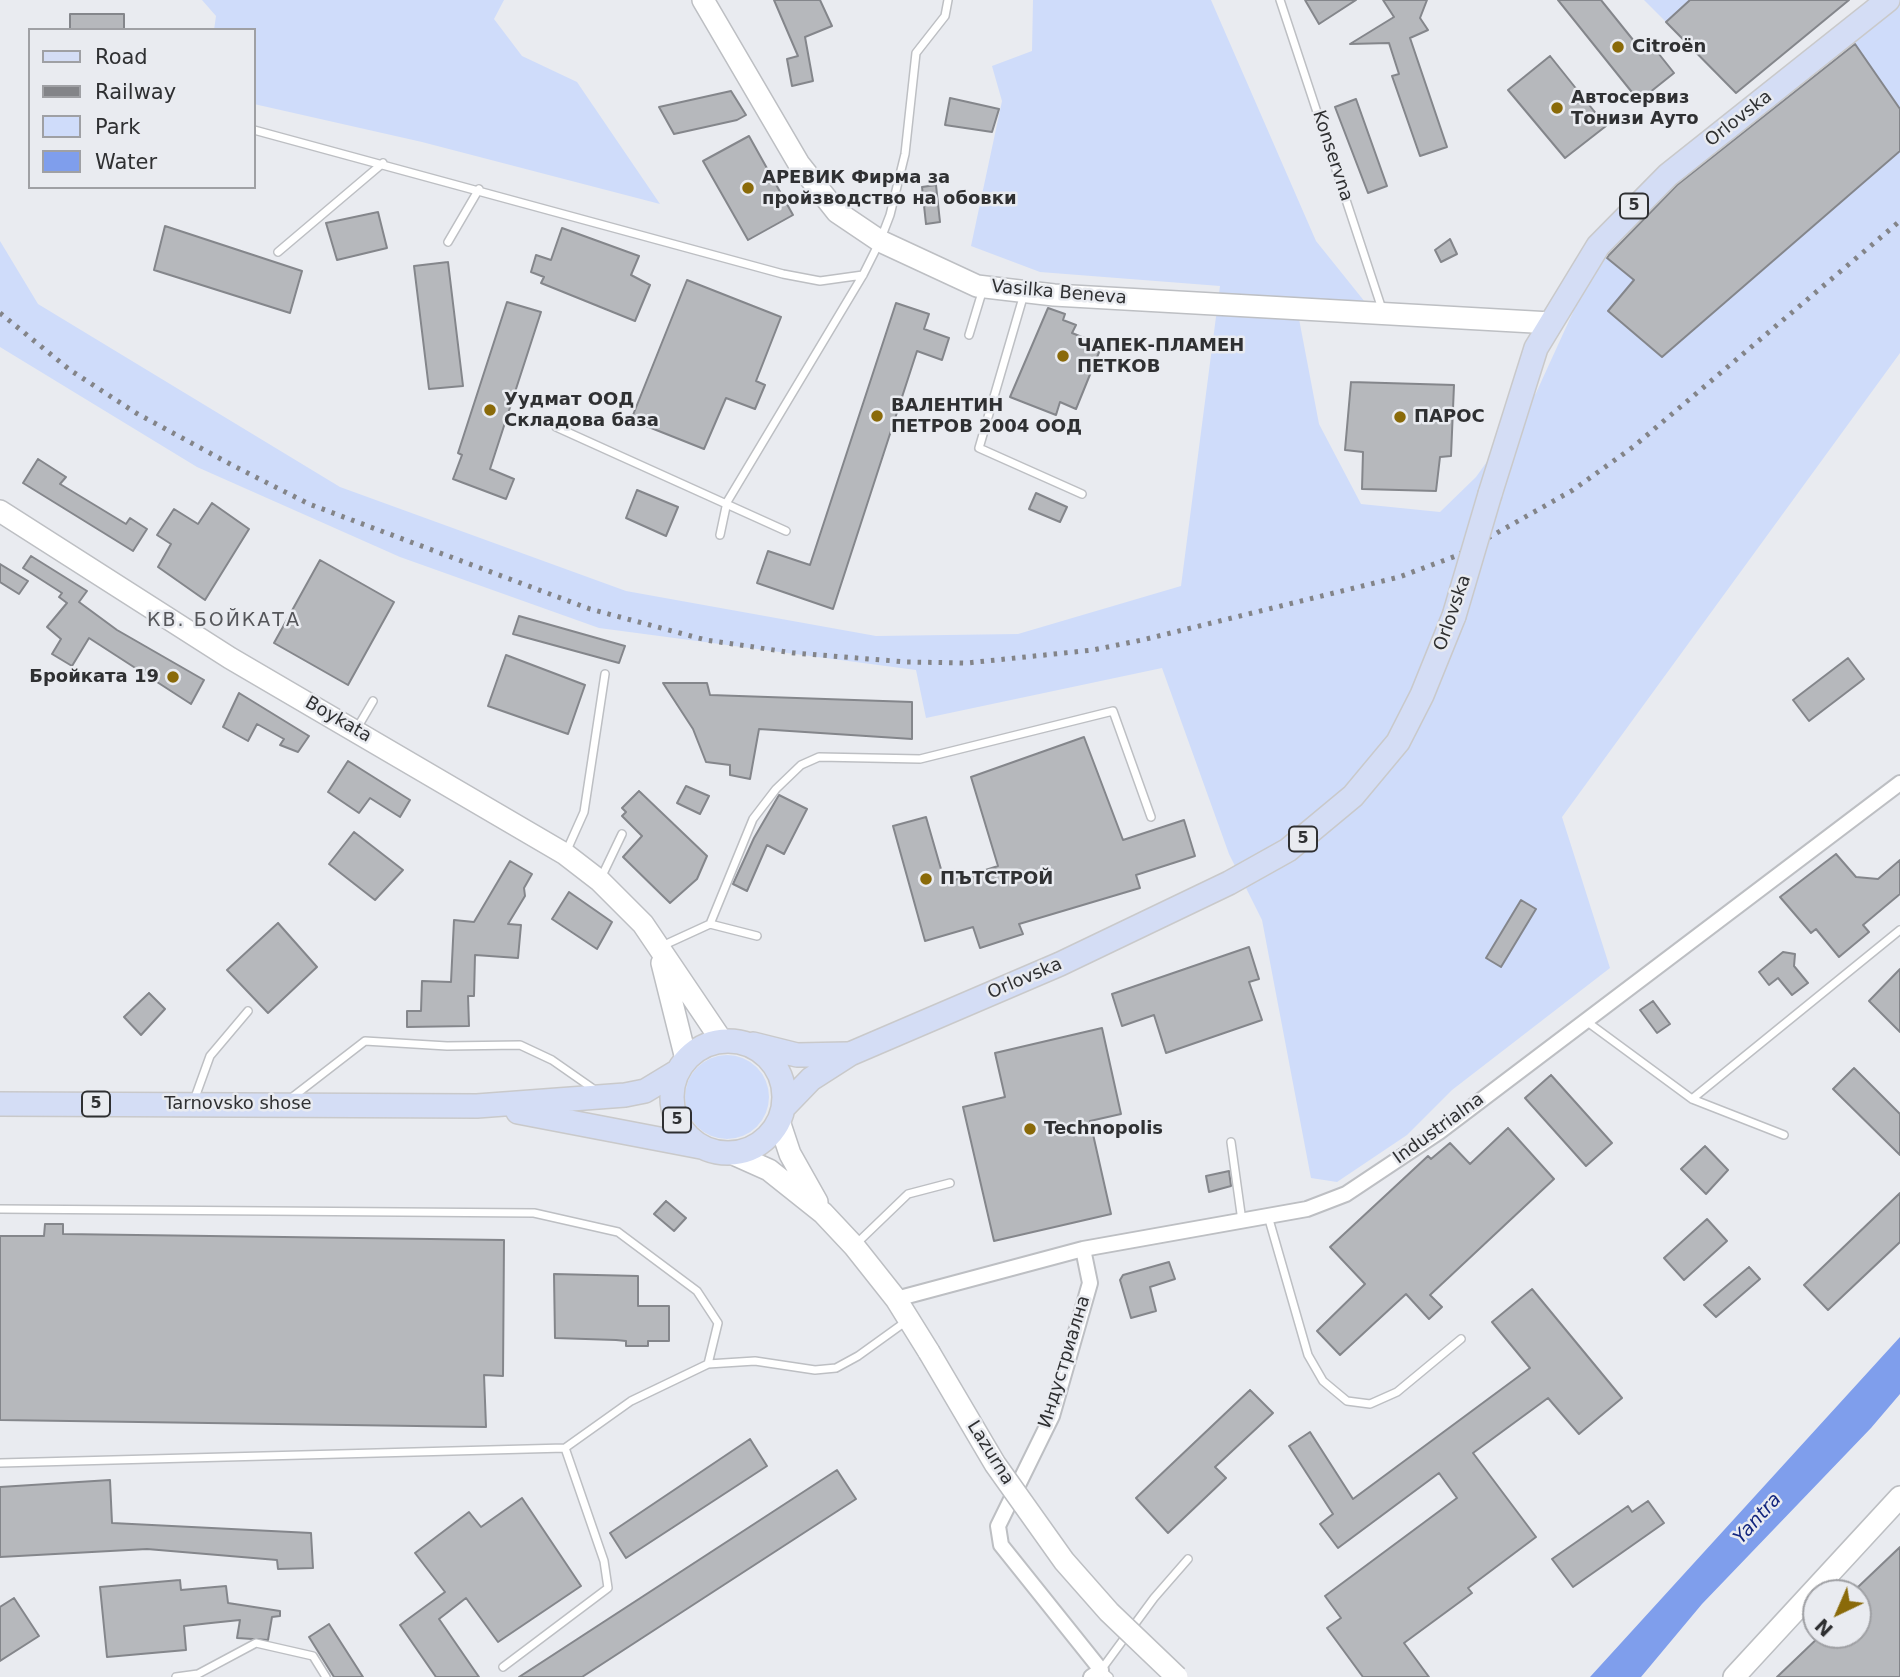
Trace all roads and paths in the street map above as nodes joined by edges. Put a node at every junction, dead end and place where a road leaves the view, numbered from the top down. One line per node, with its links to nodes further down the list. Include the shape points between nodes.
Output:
1 (703, 0): 9 (street, Vasilka Beneva, via 819,192 836,212)
2 (948, 0): 9 (lane, via 945,16 916,53 905,153)
3 (1280, 0): 14 (lane, Konservna)
4 (1888, 0): 15 (main road, Orlovska / 5, via 1640,201 1598,246)
5 (256, 131): 6 (lane)
6 (383, 163): 7 (lane); 10 (lane)
7 (479, 189): 8 (lane); 11 (lane, via 783,274 820,281)
8 (448, 242)
9 (880, 242): 11 (lane); 12 (street, Vasilka Beneva)
10 (278, 252)
11 (863, 275): 19 (lane)
12 (984, 286): 13 (street, Vasilka Beneva); 16 (lane)
13 (1024, 292): 14 (street, Vasilka Beneva); 18 (lane, via 979,447)
14 (1384, 312): 15 (street, Vasilka Beneva)
15 (1551, 323): 38 (main road, Orlovska / 5, bridge, via 1529,369 1454,616 1422,695 1398,742 1353,796 1288,850 1193,901 1072,959)
16 (969, 335)
17 (556, 427): 19 (lane)
18 (1082, 494)
19 (727, 502): 21 (lane); 22 (lane)
20 (0, 511): 25 (street, Boykata, via 230,658)
21 (786, 531)
22 (720, 535)
23 (605, 674): 29 (lane, via 584,812)
24 (373, 701): 25 (lane)
25 (356, 730): 29 (street, Boykata)
26 (1900, 783): 36 (street, Industrialna)
27 (1151, 817): 31 (lane, via 1113,711 920,759 819,757 801,765 753,819)
28 (622, 834): 30 (lane)
29 (565, 854): 30 (street, Boykata)
30 (600, 881): 34 (street, Boykata, via 643,924)
31 (710, 924): 33 (lane); 34 (lane)
32 (1900, 930): 41 (lane)
33 (757, 936)
34 (658, 948): 37 (street, Boykata); 39 (street, Boykata)
35 (247, 1012): 43 (lane, via 210,1056)
36 (1585, 1021): 41 (lane); 54 (street, Industrialna, via 1439,1132 1346,1194 1307,1209)
37 (731, 1041): 38 (main road, Orlovska / 5, via 797,1055); 39 (main road, 5, via 696,1050); 46 (main road, via 763,1054 779,1073 784,1090)
38 (850, 1054): 46 (main road, Orlovska / 5, via 811,1079)
39 (682, 1065): 40 (main road, Tarnovsko shose / 5, via 645,1091); 49 (main road, 5, via 673,1088 673,1107 679,1124)
40 (604, 1097): 44 (lane, via 552,1060 520,1045 365,1041); 45 (main road, Tarnovsko shose / 5)
41 (1692, 1099): 47 (lane)
42 (0, 1104): 43 (main road, Tarnovsko shose / 5)
43 (192, 1104): 44 (main road, Tarnovsko shose / 5)
44 (283, 1105): 45 (main road, Tarnovsko shose / 5)
45 (477, 1106): 49 (main road, Tarnovsko shose / 5)
46 (781, 1114): 50 (main road, 5, via 759,1144); 53 (street, Lazurna, via 790,1154)
47 (1784, 1135)
48 (1231, 1142): 55 (lane)
49 (704, 1147): 50 (main road, 5)
50 (731, 1153): 53 (street, Lazurna, via 769,1170)
51 (950, 1183): 56 (lane, via 908,1195)
52 (0, 1209): 61 (lane, via 534,1213 618,1232 697,1291 718,1323)
53 (823, 1213): 56 (street, Lazurna)
54 (1268, 1216): 55 (street, Industrialna); 60 (lane, via 1308,1355 1323,1381 1347,1401 1370,1404 1397,1392)
55 (1242, 1222): 57 (street, Industrialna)
56 (854, 1246): 58 (street, Lazurna)
57 (1083, 1249): 58 (street, Industrialna); 67 (street, Индустриална, via 1090,1283 1052,1416 998,1526 1001,1545)
58 (896, 1299): 59 (street, Lazurna)
59 (909, 1320): 61 (lane, via 836,1368 816,1370 755,1361); 70 (street, Lazurna, bridge, via 995,1464 1064,1561)
60 (1461, 1339)
61 (708, 1364): 62 (lane, via 631,1401)
62 (565, 1448): 63 (lane); 66 (lane, via 604,1561 608,1588)
63 (0, 1463)
64 (1900, 1497): 71 (street)
65 (1188, 1559): 67 (lane, via 1154,1598)
66 (503, 1667)
67 (1100, 1675)
68 (176, 1677): 69 (lane, via 198,1674 256,1643 313,1656)
69 (326, 1677)
70 (1177, 1677)
71 (1734, 1677)

